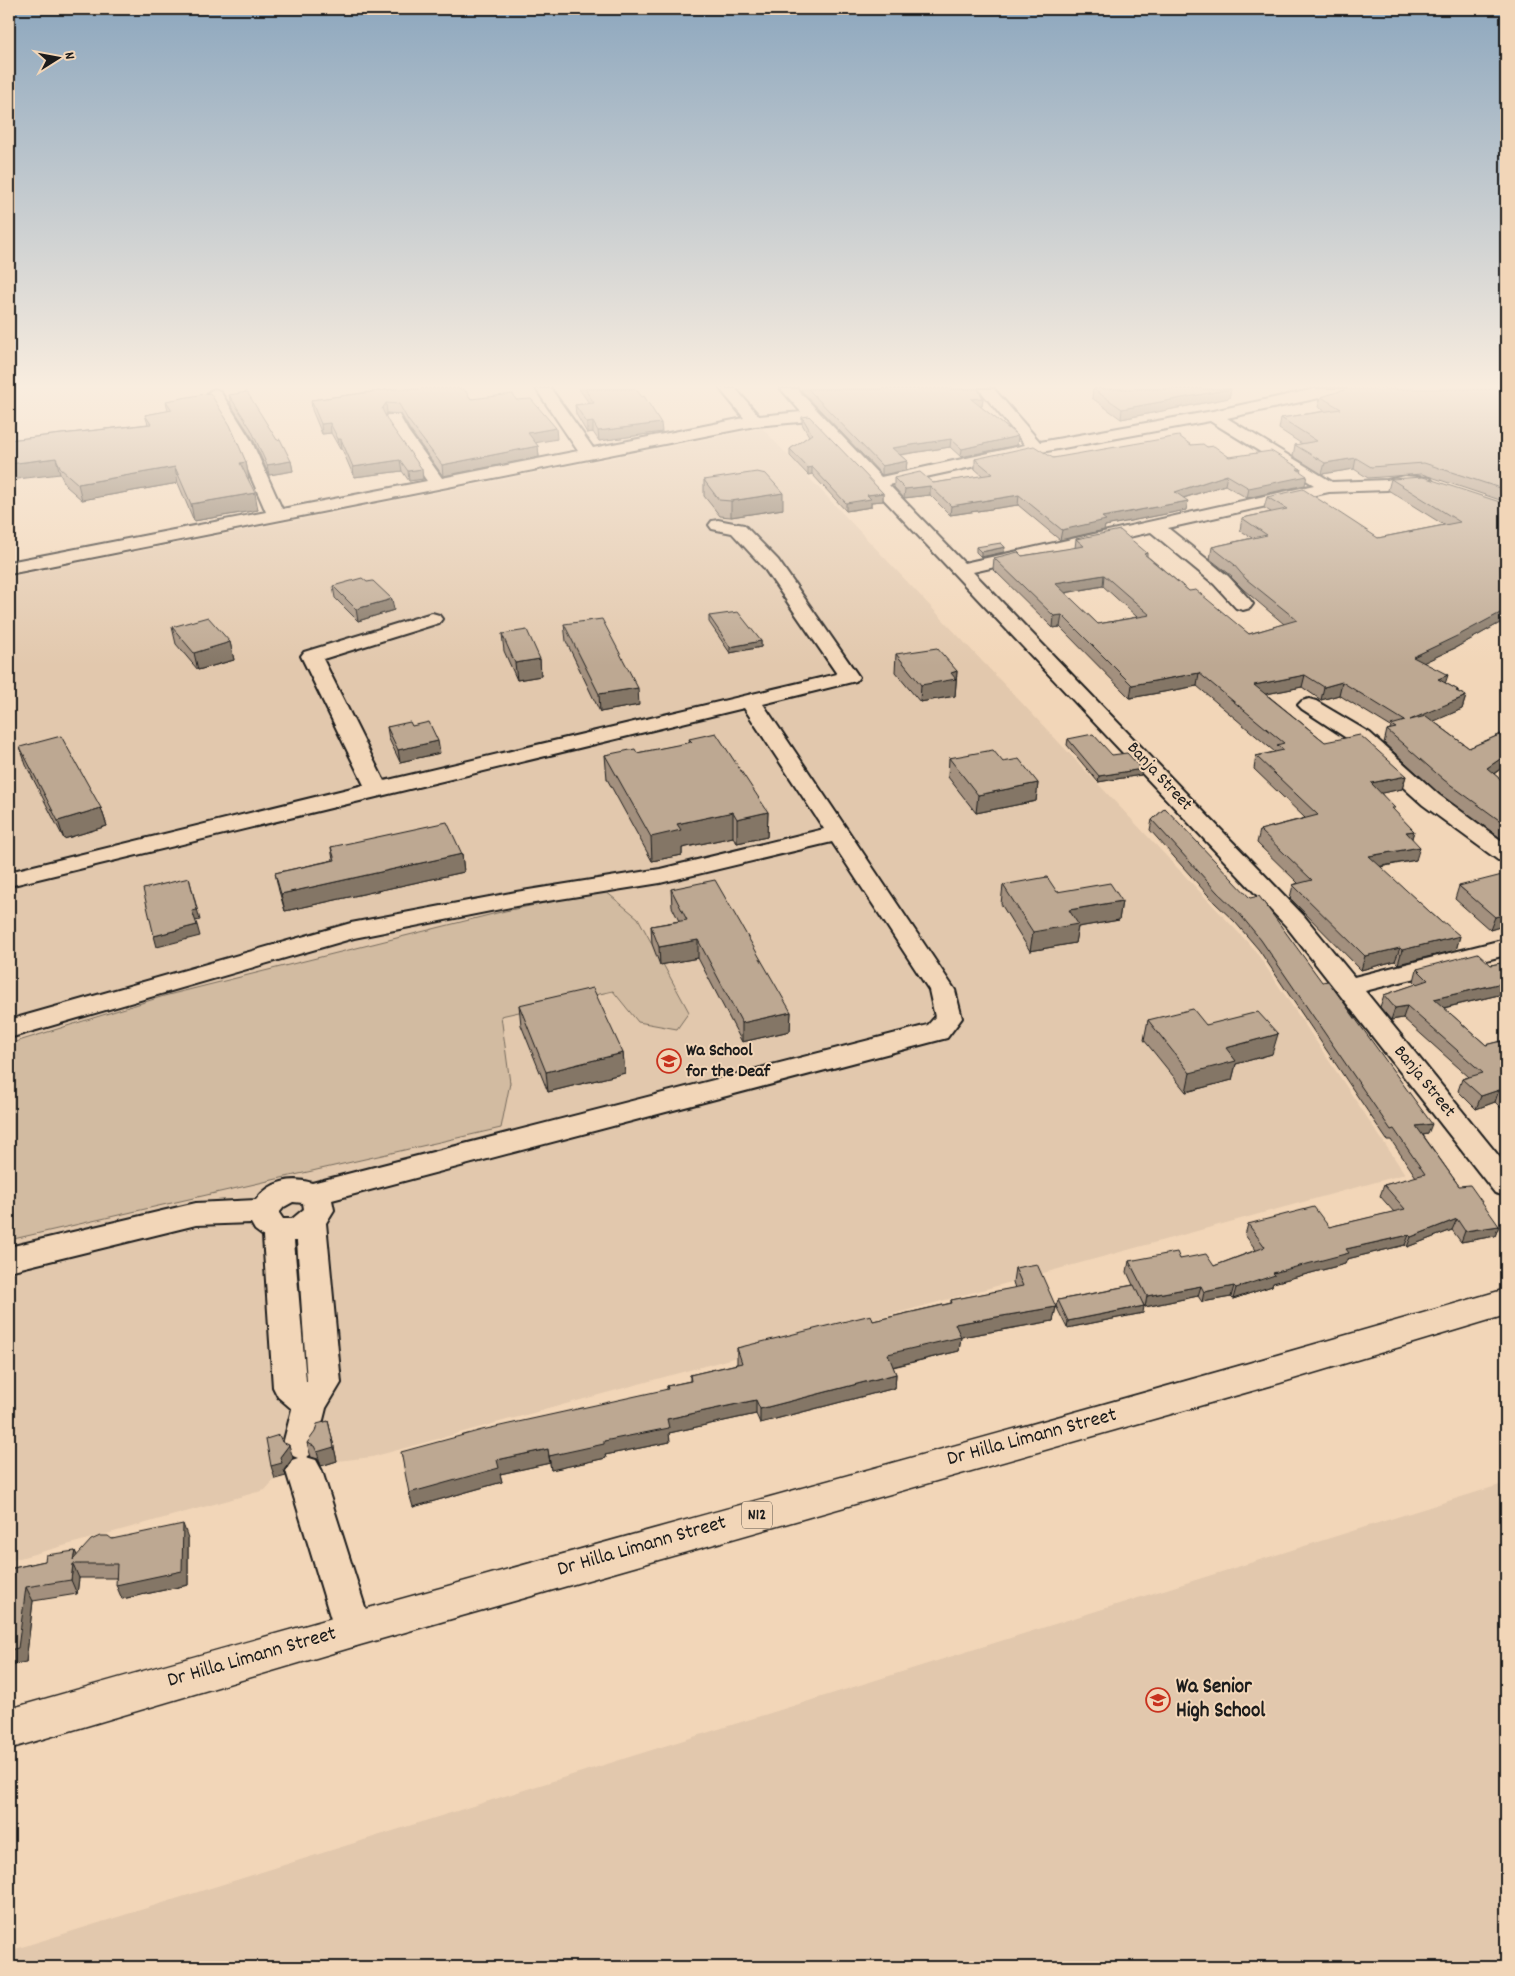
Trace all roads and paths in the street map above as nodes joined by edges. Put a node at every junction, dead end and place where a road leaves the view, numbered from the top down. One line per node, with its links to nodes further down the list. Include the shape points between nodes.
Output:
1 (261, 481): 12 (street)
2 (435, 481): 9 (street)
3 (451, 481): 9 (street)
4 (882, 481): 8 (street)
5 (1320, 481): 10 (street)
6 (1401, 481): 10 (street, via 1387,485)
7 (1422, 481): 11 (street)
8 (878, 482): 16 (street, Banja Street)
9 (437, 484): 12 (street)
10 (1330, 487): 14 (street)
11 (1439, 487)
12 (276, 515): 15 (street)
13 (718, 525): 19 (street, via 738,529 771,564 849,677)
14 (1153, 525): 16 (street); 17 (street, via 1221,580)
15 (9, 568)
16 (961, 569): 26 (street, Banja Street, via 1295,921)
17 (1243, 604)
18 (432, 619): 21 (street, via 311,656)
19 (751, 702): 21 (street); 22 (street)
20 (1309, 705): 23 (street, via 1362,738 1431,800)
21 (377, 789): 24 (street)
22 (838, 833): 27 (street, via 660,876 516,899 351,931); 29 (street, via 942,990 949,1018 937,1032)
23 (1506, 855)
24 (9, 879)
25 (1506, 947): 26 (street)
26 (1348, 987): 28 (street, Banja Street)
27 (9, 1029)
28 (1506, 1185)
29 (312, 1208): 30 (street, via 305,1191 288,1191 273,1199); 33 (street, via 324,1383)
30 (271, 1220): 31 (street, via 196,1214); 33 (street, via 290,1386)
31 (9, 1259)
32 (1506, 1302): 34 (highway, Dr Hilla Limann Street / N12, via 1270,1372)
33 (310, 1404): 34 (street, via 302,1457)
34 (353, 1629): 35 (highway, Dr Hilla Limann Street / N12)
35 (9, 1729)

